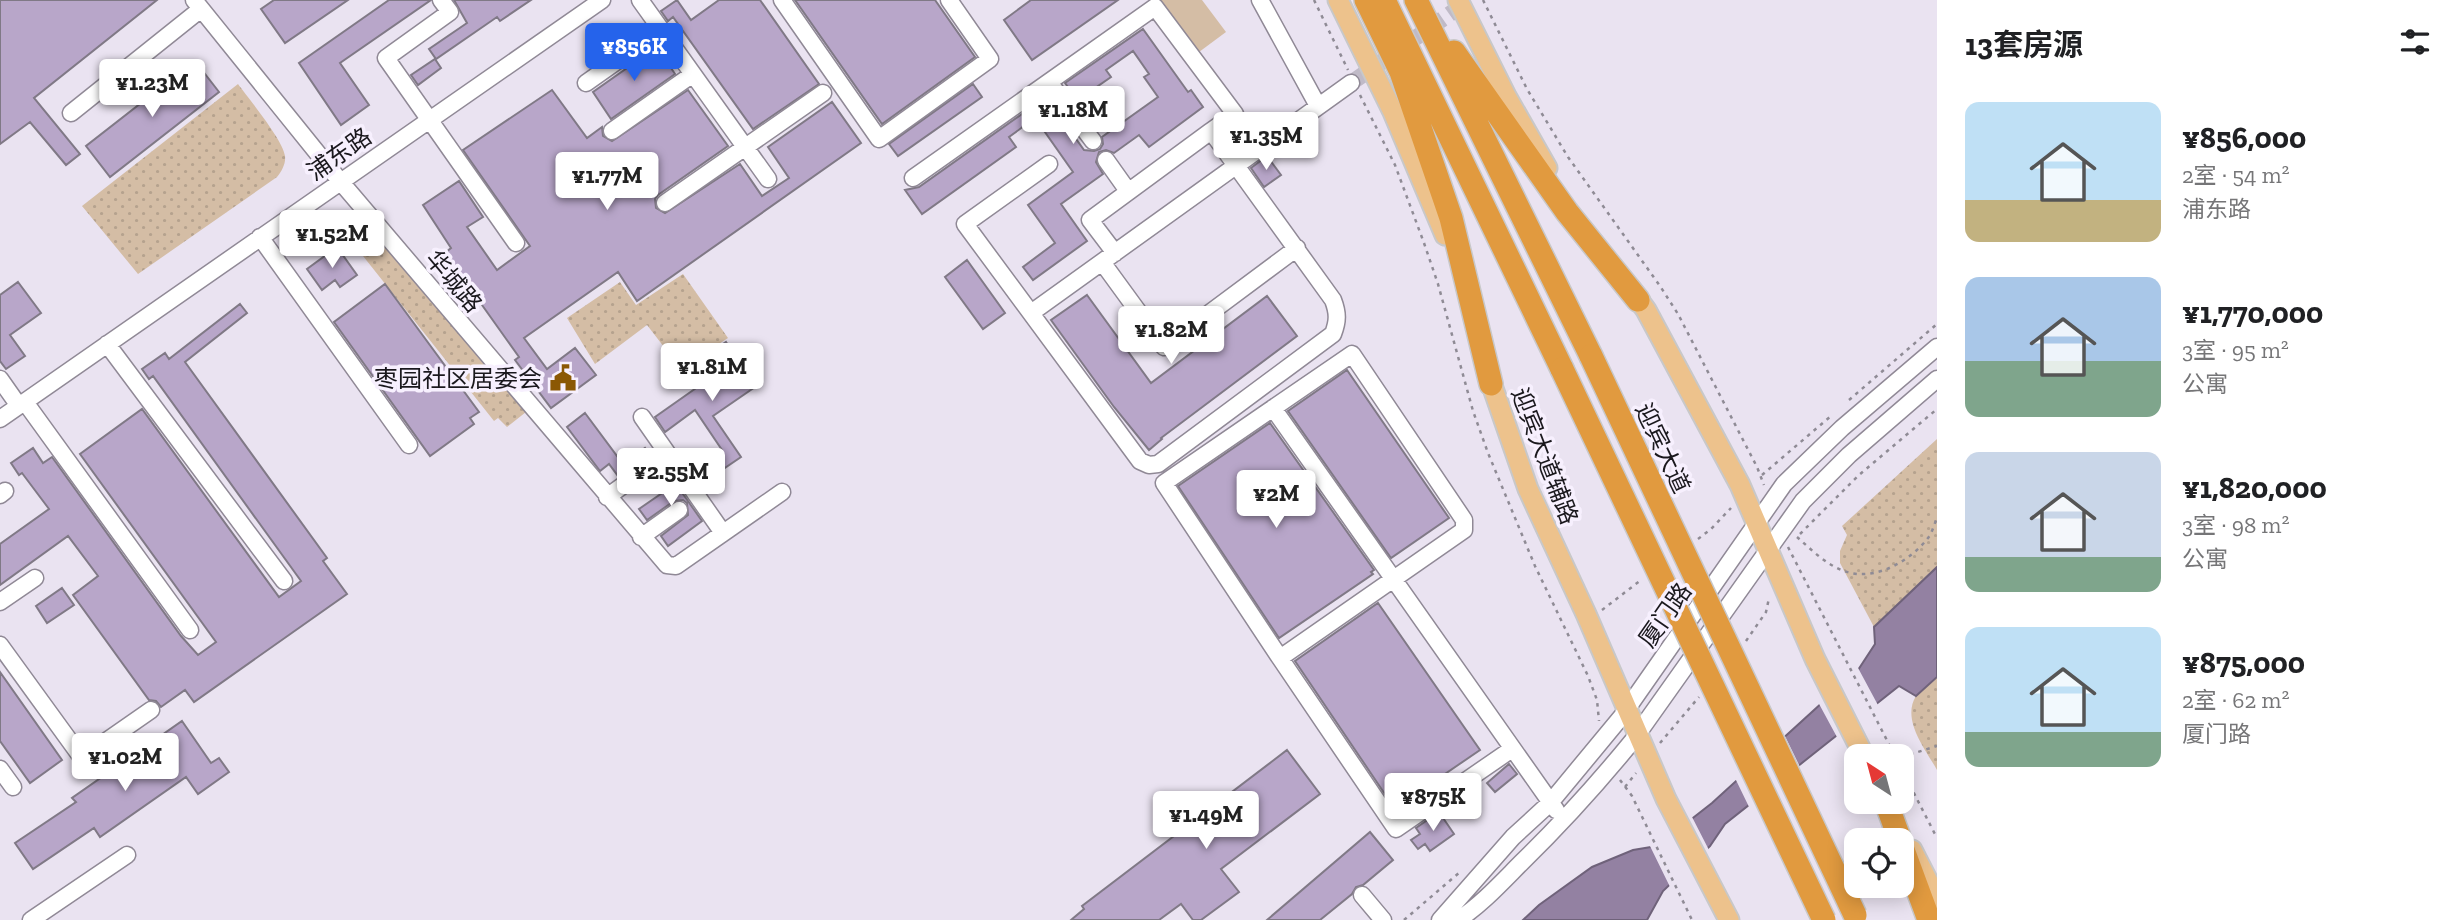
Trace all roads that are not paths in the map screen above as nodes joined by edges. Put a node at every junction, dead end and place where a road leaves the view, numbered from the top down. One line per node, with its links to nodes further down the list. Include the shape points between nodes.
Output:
1 (441, 0): 21 (street, via 450,12 386,58)
2 (602, 0): 21 (street, 浦东路)
3 (640, 0): 13 (street)
4 (782, 0): 5 (street, via 879,139 990,59)
5 (949, 0)
6 (1260, 0): 19 (street)
7 (1338, 0): 44 (main road, 迎宾大道辅路, via 1438,213)
8 (1366, 0): 44 (highway, via 1401,72 1451,218)
9 (1384, 0): 85 (highway, bridge)
10 (1418, 0): 38 (highway, via 1559,201); 79 (highway, 迎宾大道, bridge)
11 (1463, 1): 38 (main road, via 1506,96 1564,198)
12 (197, 4): 20 (street); 31 (street, 华城路)
13 (661, 30): 14 (street); 16 (street)
14 (693, 74): 22 (street); 25 (street)
15 (1049, 82): 23 (street, via 1154,7 1235,114); 24 (street); 29 (street)
16 (586, 83)
17 (1354, 83): 19 (street)
18 (823, 93): 25 (street)
19 (1318, 106): 28 (street)
20 (71, 113)
21 (429, 119): 31 (street, 浦东路); 35 (street)
22 (612, 131)
23 (1211, 131): 28 (street); 32 (street)
24 (1093, 141)
25 (745, 147): 30 (street); 33 (street)
26 (1106, 160): 32 (street)
27 (1049, 164): 39 (street, via 965,225)
28 (1236, 164): 36 (street); 37 (street)
29 (913, 178)
30 (768, 179)
31 (340, 181): 34 (street, 浦东路); 52 (street, 华城路)
32 (1128, 191): 37 (street, via 1090,219)
33 (665, 203)
34 (260, 237): 40 (street, 浦东路); 49 (street)
35 (516, 243)
36 (1297, 248): 37 (street, via 1164,346); 39 (street, via 1333,300 1338,323 1333,334 1158,464 1140,461)
37 (1108, 257): 39 (street)
38 (1638, 299): 54 (main road)
39 (1031, 313)
40 (107, 344): 45 (street, 浦东路); 60 (street)
41 (1937, 347): 54 (street, 厦门路, via 1784,484)
42 (0, 379): 45 (street)
43 (1937, 379): 57 (street, 厦门路, via 1849,455 1803,501)
44 (1491, 384): 65 (main road, 迎宾大道辅路, via 1528,489)
45 (22, 404): 48 (street, 浦东路); 62 (street)
46 (1273, 408): 59 (street); 59 (street, via 1352,354 1464,520 1464,530); 64 (street, via 1164,484)
47 (642, 418): 55 (street)
48 (0, 419)
49 (409, 445)
50 (647, 468): 52 (street)
51 (782, 492): 55 (street)
52 (607, 497): 56 (street, 华城路)
53 (679, 510): 56 (street)
54 (1756, 523): 57 (main road); 65 (street, 厦门路)
55 (723, 533): 56 (street, 华城路, via 676,566 667,565)
56 (640, 537)
57 (1767, 549): 67 (street, 厦门路); 68 (main road)
58 (35, 578): 61 (street)
59 (1394, 580): 64 (street); 69 (street)
60 (284, 581)
61 (0, 602)
62 (190, 629)
63 (1, 649): 66 (street, via 82,758)
64 (1280, 658): 69 (street, via 1395,829)
65 (1627, 709): 67 (main road, 迎宾大道辅路); 72 (street, 厦门路)
66 (150, 710)
67 (1637, 734): 74 (street, 厦门路); 84 (main road, 迎宾大道辅路)
68 (1858, 744)
69 (1512, 749): 72 (street)
70 (0, 769): 71 (street)
71 (13, 787)
72 (1550, 803): 74 (street); 82 (street, 厦门路, via 1513,837)
73 (1892, 814): 78 (main road)
74 (1563, 821): 83 (street, 厦门路, via 1476,908)
75 (127, 855): 80 (street)
76 (1914, 879): 86 (highway)
77 (1362, 895): 81 (street)
78 (1937, 898)
79 (1856, 918)
80 (31, 920)
81 (1383, 920)
82 (1440, 920)
83 (1458, 920)
84 (1728, 920)
85 (1825, 920)
86 (1929, 920)

